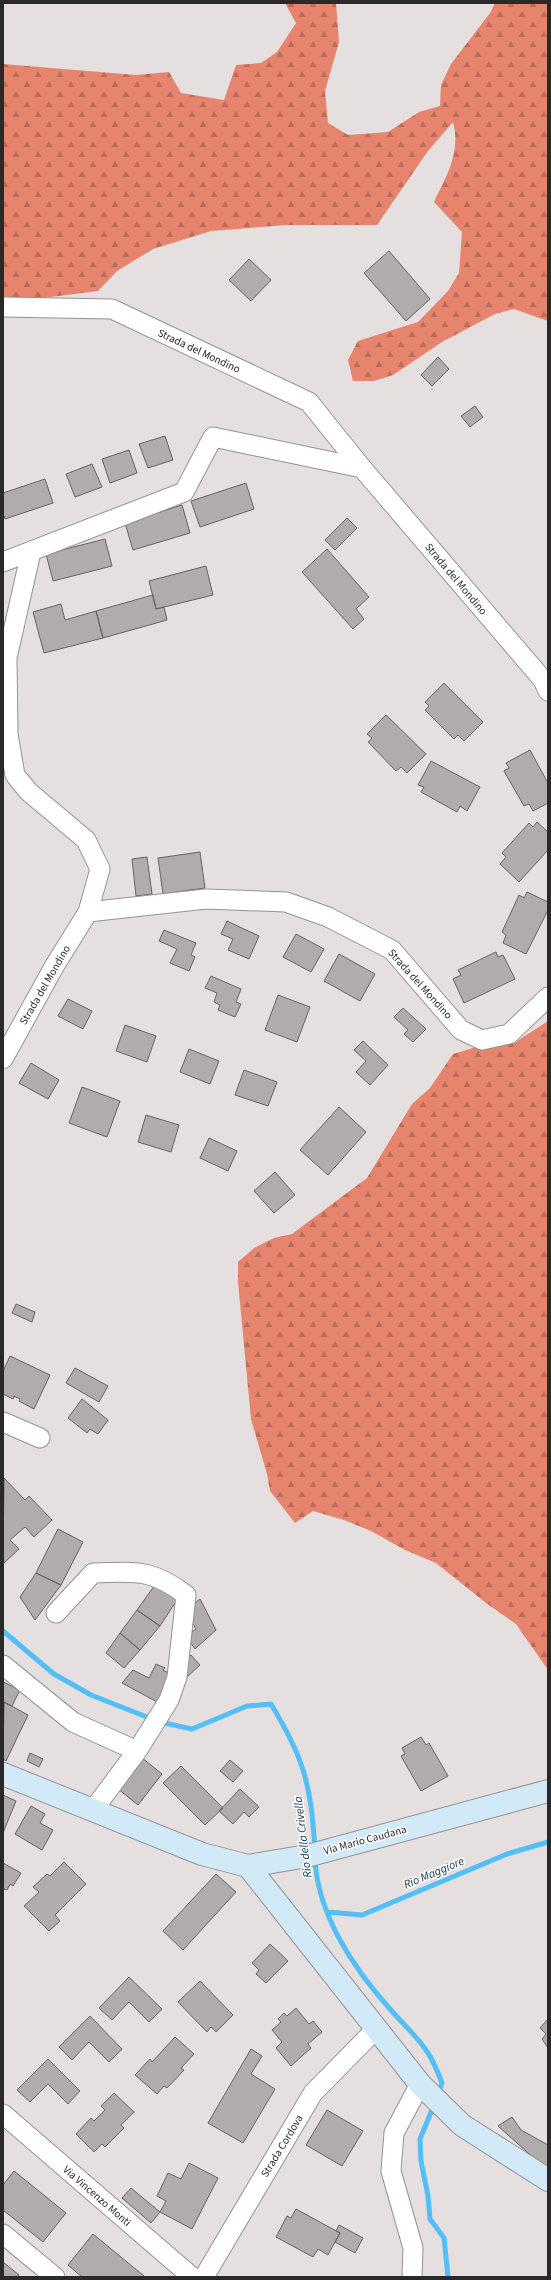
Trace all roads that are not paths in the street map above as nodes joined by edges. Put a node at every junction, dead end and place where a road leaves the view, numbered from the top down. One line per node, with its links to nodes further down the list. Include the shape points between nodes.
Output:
1 (3, 307): 2 (street, Strada del Mondino, via 112,309 309,402)
2 (362, 468): 3 (street, via 213,437 184,492); 5 (street, Strada del Mondino, via 543,680)
3 (30, 552): 4 (street); 6 (street, Strada del Mondino, via 7,658 8,734 15,776 34,796 86,840 100,869)
4 (3, 562)
5 (548, 691)
6 (88, 912): 7 (street, Strada del Mondino, via 206,899 286,902 328,917 392,950 461,1030 482,1040 509,1034); 8 (street, Strada del Mondino)
7 (548, 997)
8 (3, 1058)
9 (3, 1422): 10 (street)
10 (40, 1438)
11 (56, 1613): 13 (street, via 93,1573 150,1573 186,1595 177,1677 169,1700)
12 (3, 1665): 13 (street, via 73,1722)
13 (137, 1751): 16 (street)
14 (3, 1774): 16 (main road, Via Mario Caudana)
15 (548, 1791): 17 (main road, Via Mario Caudana, via 316,1853)
16 (93, 1810): 17 (main road, Via Mario Caudana, via 202,1854)
17 (248, 1866): 18 (main road)
18 (376, 2028): 19 (main road); 25 (street, Strada Cordova, via 313,2093)
19 (424, 2087): 21 (main road, via 462,2125); 26 (street, via 394,2133 391,2171 413,2248)
20 (3, 2114): 24 (street, Via Vincenzo Monti)
21 (548, 2180)
22 (3, 2234): 23 (street)
23 (55, 2277)
24 (192, 2277)
25 (204, 2277)
26 (412, 2277)

